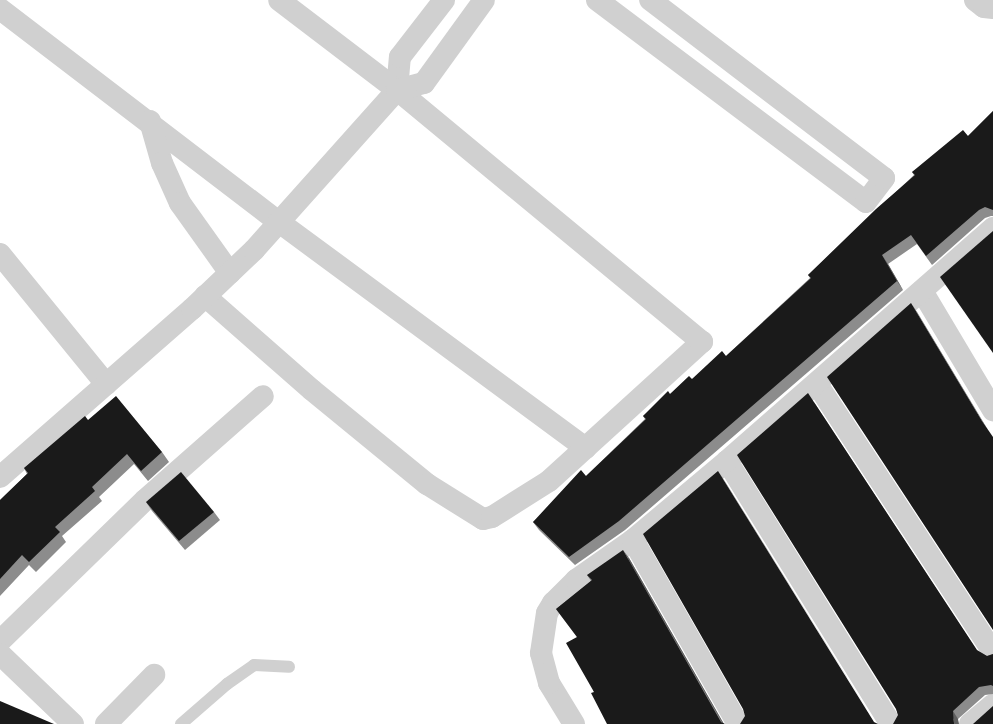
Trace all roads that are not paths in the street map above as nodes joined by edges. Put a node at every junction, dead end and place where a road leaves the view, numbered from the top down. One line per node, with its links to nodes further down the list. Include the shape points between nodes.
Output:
1 (279, 0): 10 (street)
2 (444, 0): 10 (street, via 400,57)
3 (450, 0): 9 (street)
4 (597, 0): 5 (street, via 866,202 884,178)
5 (650, 0)
6 (975, 0): 7 (street, via 984,7)
7 (993, 8)
8 (0, 9): 11 (street)
9 (477, 9): 10 (street, via 424,83)
10 (397, 90): 12 (street); 22 (street, via 700,339 701,342)
11 (150, 121): 12 (street); 15 (street, via 162,163 180,203)
12 (279, 222): 15 (street); 22 (street)
13 (993, 228): 16 (street)
14 (0, 254): 18 (street)
15 (230, 273): 17 (street)
16 (922, 291): 19 (street); 21 (street)
17 (205, 296): 18 (street); 22 (street, via 312,390 427,484 483,519 492,517 549,481)
18 (106, 384): 24 (street)
19 (817, 384): 23 (street); 27 (street)
20 (263, 396): 26 (street, via 145,500)
21 (993, 410)
22 (586, 448)
23 (727, 461): 25 (street); 37 (street)
24 (0, 477)
25 (633, 540): 35 (street, via 576,580 547,613 541,653 550,683); 36 (street)
26 (0, 641)
27 (993, 652)
28 (0, 654): 32 (street)
29 (289, 667): 34 (lane, via 254,666 227,684)
30 (154, 675): 33 (street)
31 (993, 705): 38 (street)
32 (73, 724)
33 (106, 724)
34 (181, 724)
35 (574, 724)
36 (738, 724)
37 (890, 724)
38 (970, 724)

